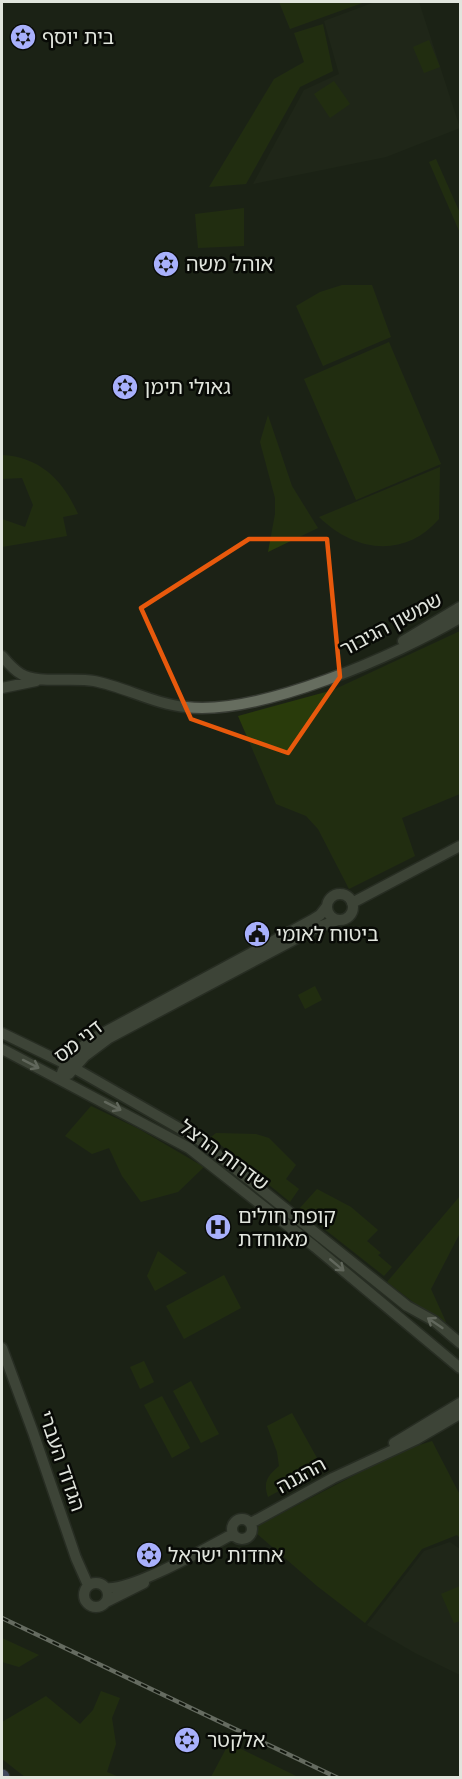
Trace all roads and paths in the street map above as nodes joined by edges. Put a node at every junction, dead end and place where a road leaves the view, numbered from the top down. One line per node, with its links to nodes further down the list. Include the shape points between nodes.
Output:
1 (460, 607): 4 (street, שמשון הגיבור)
2 (460, 618): 4 (street, שמשון הגיבור, via 413,644)
3 (6, 661): 5 (street, שמשון הגיבור, via 28,678); 6 (street, via 15,678)
4 (339, 673): 5 (street, שמשון הגיבור, via 256,701 208,708 170,705 97,681)
5 (51, 678): 6 (street, שמשון הגיבור)
6 (4, 687)
7 (460, 846): 8 (street)
8 (352, 903): 9 (street, via 339,894); 10 (street, via 350,916)
9 (327, 906): 10 (street, via 330,916); 13 (street, דני מס, via 320,915 105,1030)
10 (338, 920): 13 (street, דני מס, via 316,928)
11 (2, 1033): 13 (street, שדרות הרצל)
12 (2, 1049): 14 (street, שדרות הרצל, one-way to 14)
13 (66, 1064): 14 (street, דני מס); 15 (street, שדרות הרצל, one-way to 13, via 434,1321 407,1306 214,1150)
14 (61, 1079): 17 (street, שדרות הרצל, one-way to 17, via 199,1154)
15 (460, 1343)
16 (2, 1348): 22 (street, הגדוד העברי)
17 (460, 1368)
18 (460, 1403): 20 (street, ההגנה)
19 (460, 1414): 20 (street, ההגנה, via 417,1439)
20 (369, 1459): 21 (street, ההגנה, via 251,1523 248,1537 233,1534)
21 (178, 1562): 23 (street, via 122,1586); 24 (street)
22 (88, 1585): 23 (street, via 96,1582); 24 (street, via 84,1594 88,1604 95,1607)
23 (106, 1588): 24 (street)
24 (106, 1602)

